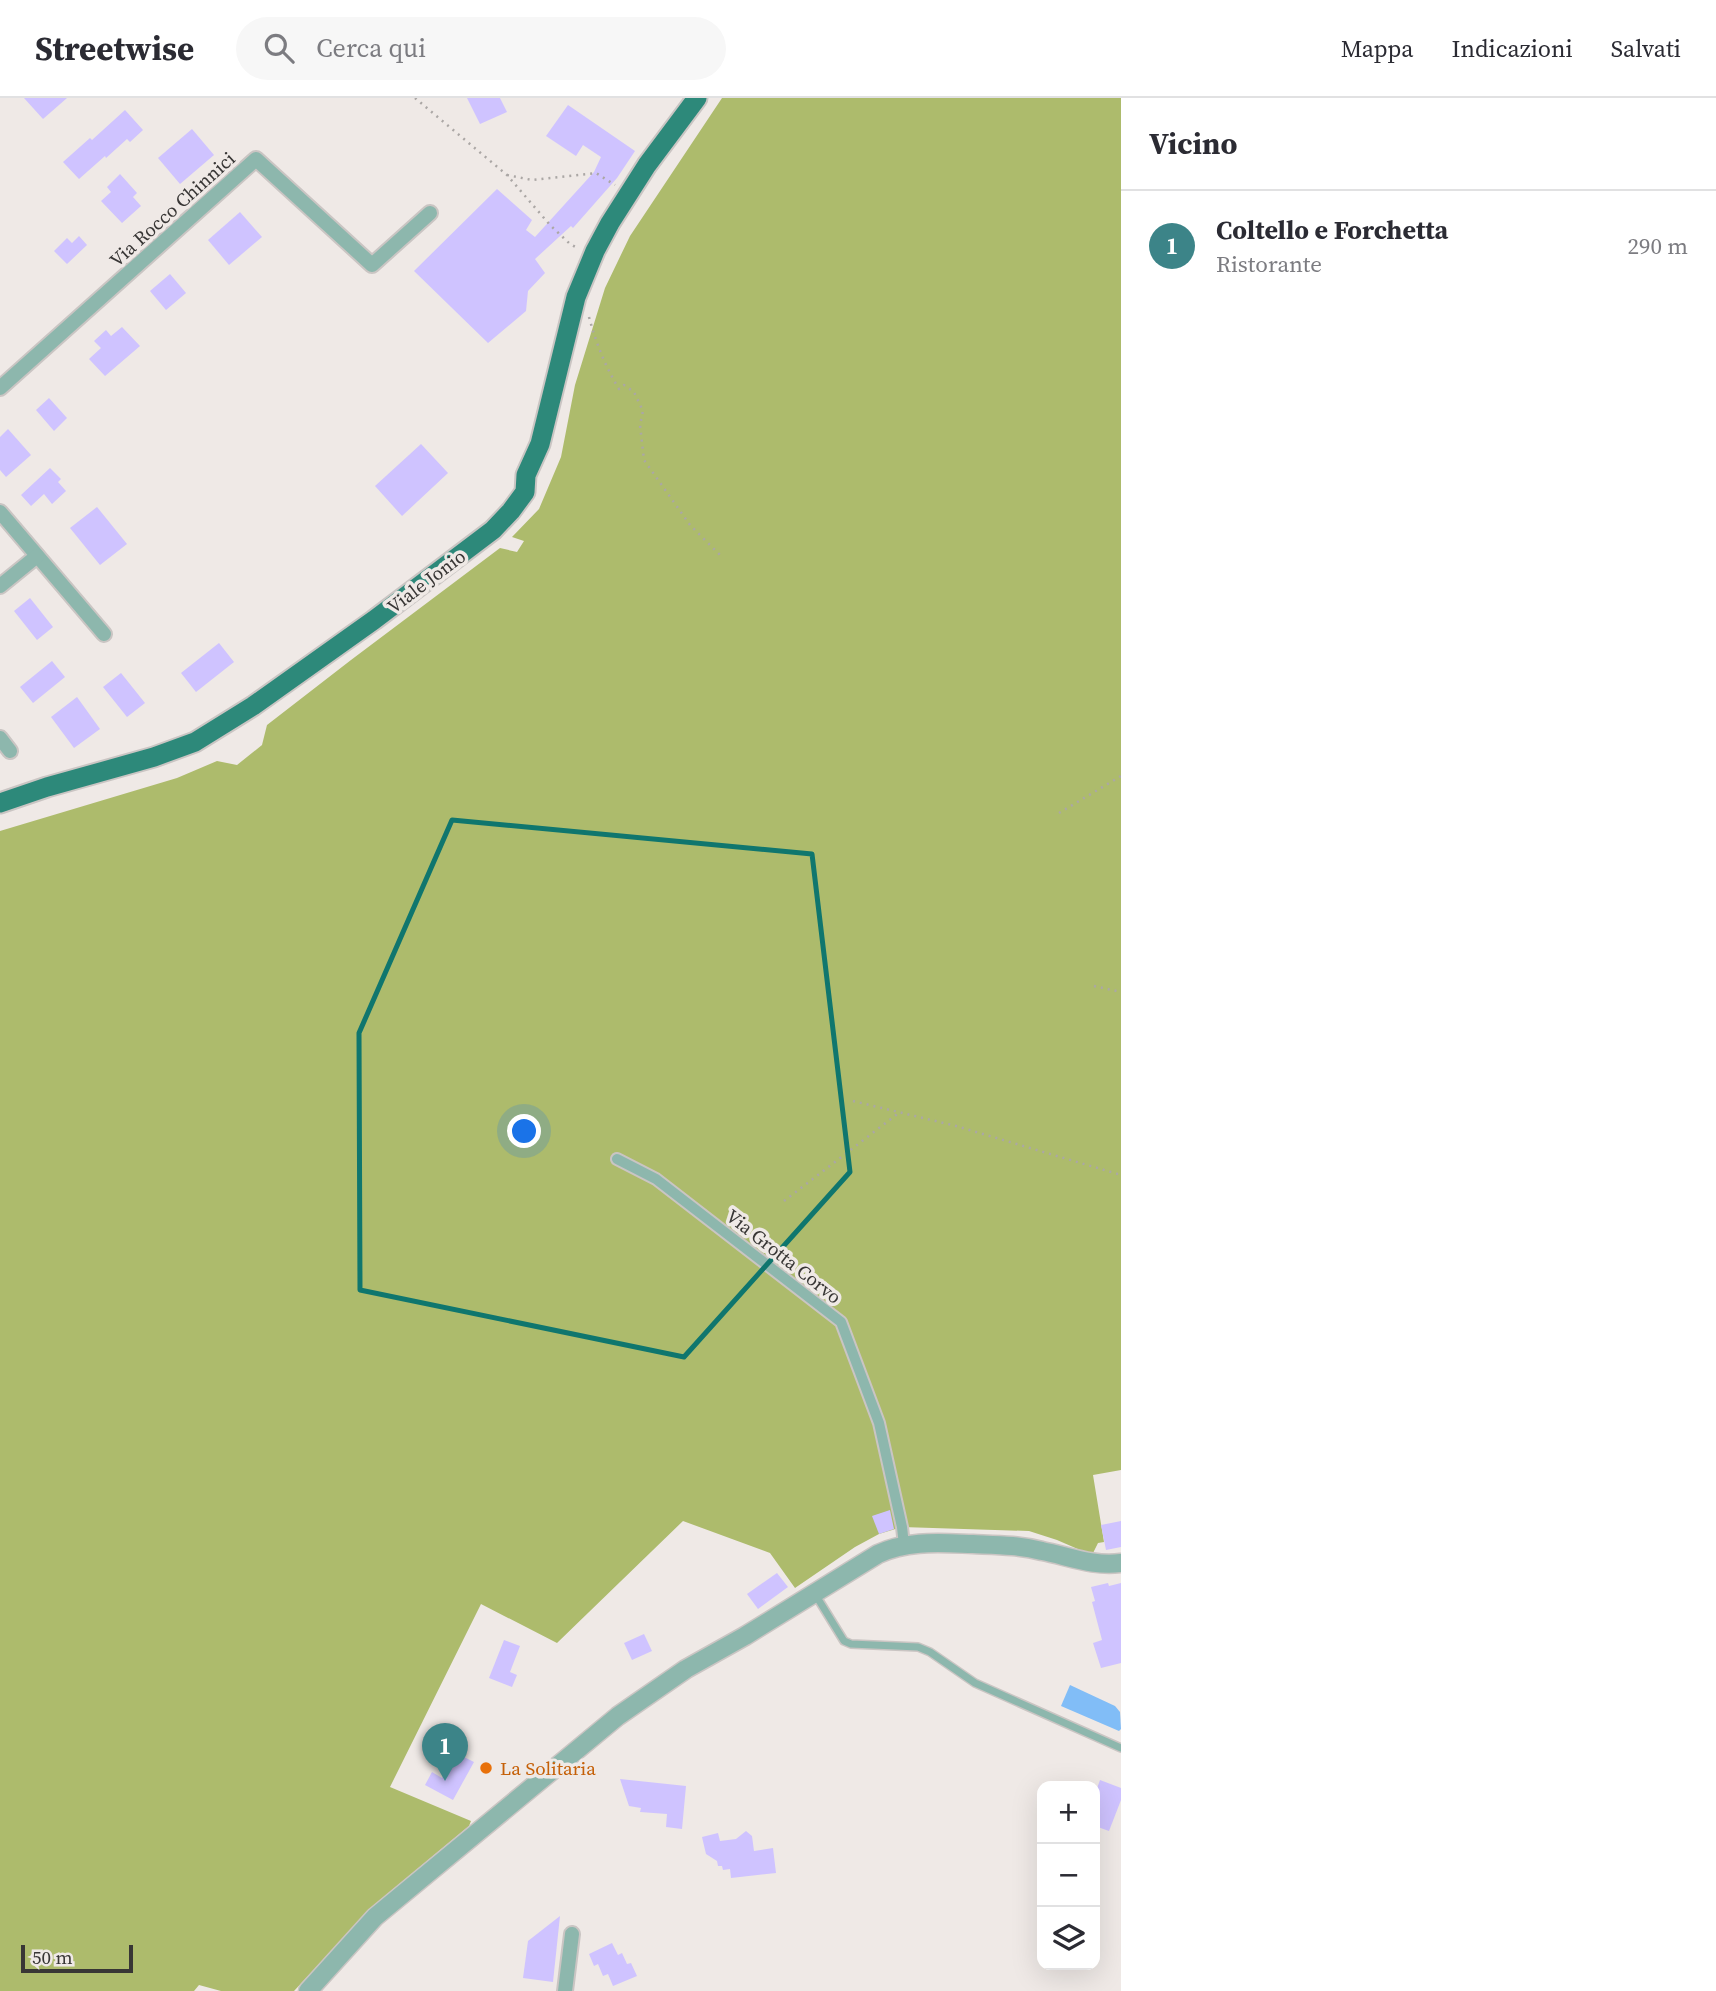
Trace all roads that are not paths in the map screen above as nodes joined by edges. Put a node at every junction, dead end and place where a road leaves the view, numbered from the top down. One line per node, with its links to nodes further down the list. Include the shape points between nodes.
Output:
1 (685, 98): 3 (main road, Viale Jonio)
2 (697, 98): 3 (main road, Viale Jonio)
3 (647, 165): 12 (main road, Viale Jonio, via 610,223 581,286 525,492 493,530 374,620 195,742)
4 (430, 213): 5 (street, Via Rocco Chinnici, via 372,265 257,159)
5 (0, 388)
6 (0, 512): 7 (street)
7 (37, 556): 8 (street); 9 (street)
8 (0, 586)
9 (104, 634)
10 (0, 738): 11 (street)
11 (10, 751)
12 (0, 803)
13 (617, 1159): 14 (street, Via Grotta Corvo, via 656,1178 841,1322 879,1423)
14 (904, 1545): 15 (street, via 1012,1546 1091,1563); 16 (street, via 878,1554)
15 (1121, 1563)
16 (815, 1593): 17 (lane, via 851,1644 918,1647 975,1683); 19 (street, via 686,1669 618,1716 375,1917)
17 (1121, 1748)
18 (572, 1934): 20 (street)
19 (308, 1991)
20 (565, 1991)

